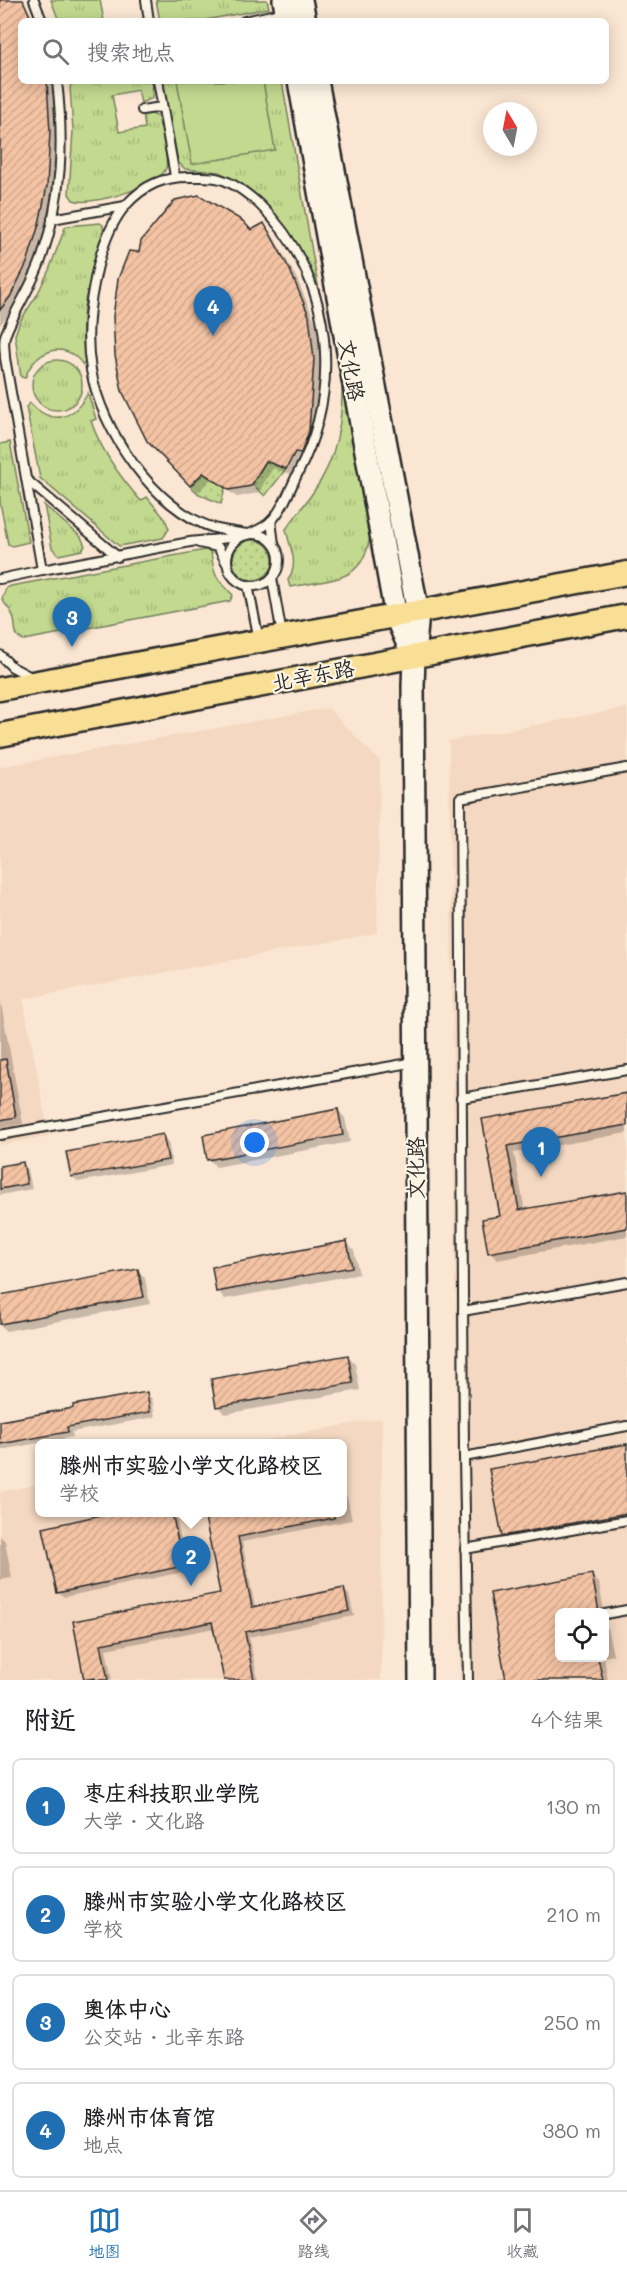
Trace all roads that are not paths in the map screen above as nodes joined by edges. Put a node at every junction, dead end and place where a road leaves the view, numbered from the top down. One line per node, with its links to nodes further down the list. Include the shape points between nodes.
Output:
1 (34, 0): 4 (lane)
2 (146, 0): 5 (lane)
3 (293, 11): 6 (lane)
4 (41, 18)
5 (149, 18)
6 (259, 18)
7 (57, 84): 15 (lane, via 62,160)
8 (158, 84): 11 (lane)
9 (300, 84): 31 (street, 文化路)
10 (318, 84): 29 (street, 文化路)
11 (162, 107): 12 (lane); 13 (lane)
12 (142, 110)
13 (175, 176): 14 (lane, via 137,192); 18 (lane, via 219,178 252,198 277,222 294,247 318,303 325,352 319,416 310,452)
14 (125, 206): 15 (lane); 19 (lane, via 108,234 89,307 91,372 100,402 115,438 165,499 189,517 214,528)
15 (52, 219): 16 (lane, via 42,258)
16 (2, 339): 17 (lane)
17 (27, 480): 22 (lane); 24 (lane)
18 (271, 521): 19 (lane); 21 (lane)
19 (248, 534): 20 (lane); 21 (lane, via 261,535); 23 (lane, via 231,546)
20 (192, 542): 22 (lane); 23 (lane, via 218,547)
21 (274, 545): 26 (lane, via 279,562)
22 (118, 557): 24 (lane)
23 (227, 562): 28 (lane, via 234,577)
24 (42, 570): 27 (lane)
25 (627, 573): 29 (main road, 北辛东路)
26 (272, 578): 28 (lane, via 256,586); 32 (lane)
27 (0, 580)
28 (248, 585): 33 (lane)
29 (418, 612): 31 (main road, 北辛东路); 35 (street, 文化路)
30 (627, 616): 35 (main road, 北辛东路)
31 (396, 617): 32 (main road, 北辛东路); 35 (street, 文化路)
32 (283, 637): 33 (main road, 北辛东路)
33 (259, 641): 36 (main road, 北辛东路)
34 (0, 655): 36 (lane, via 12,667)
35 (414, 657): 38 (main road, 北辛东路); 40 (street, 文化路)
36 (41, 681): 37 (main road, 北辛东路)
37 (0, 689)
38 (0, 735)
39 (627, 768): 42 (lane, via 459,798)
40 (416, 1062): 43 (lane); 52 (street, 文化路)
41 (627, 1070): 42 (lane)
42 (461, 1098): 45 (lane)
43 (0, 1135)
44 (627, 1282): 45 (lane)
45 (463, 1311): 47 (lane)
46 (627, 1426): 47 (lane)
47 (464, 1456): 49 (lane)
48 (627, 1520): 49 (lane)
49 (465, 1549): 53 (lane)
50 (627, 1610): 51 (lane)
51 (609, 1613)
52 (420, 1680)
53 (468, 1680)

